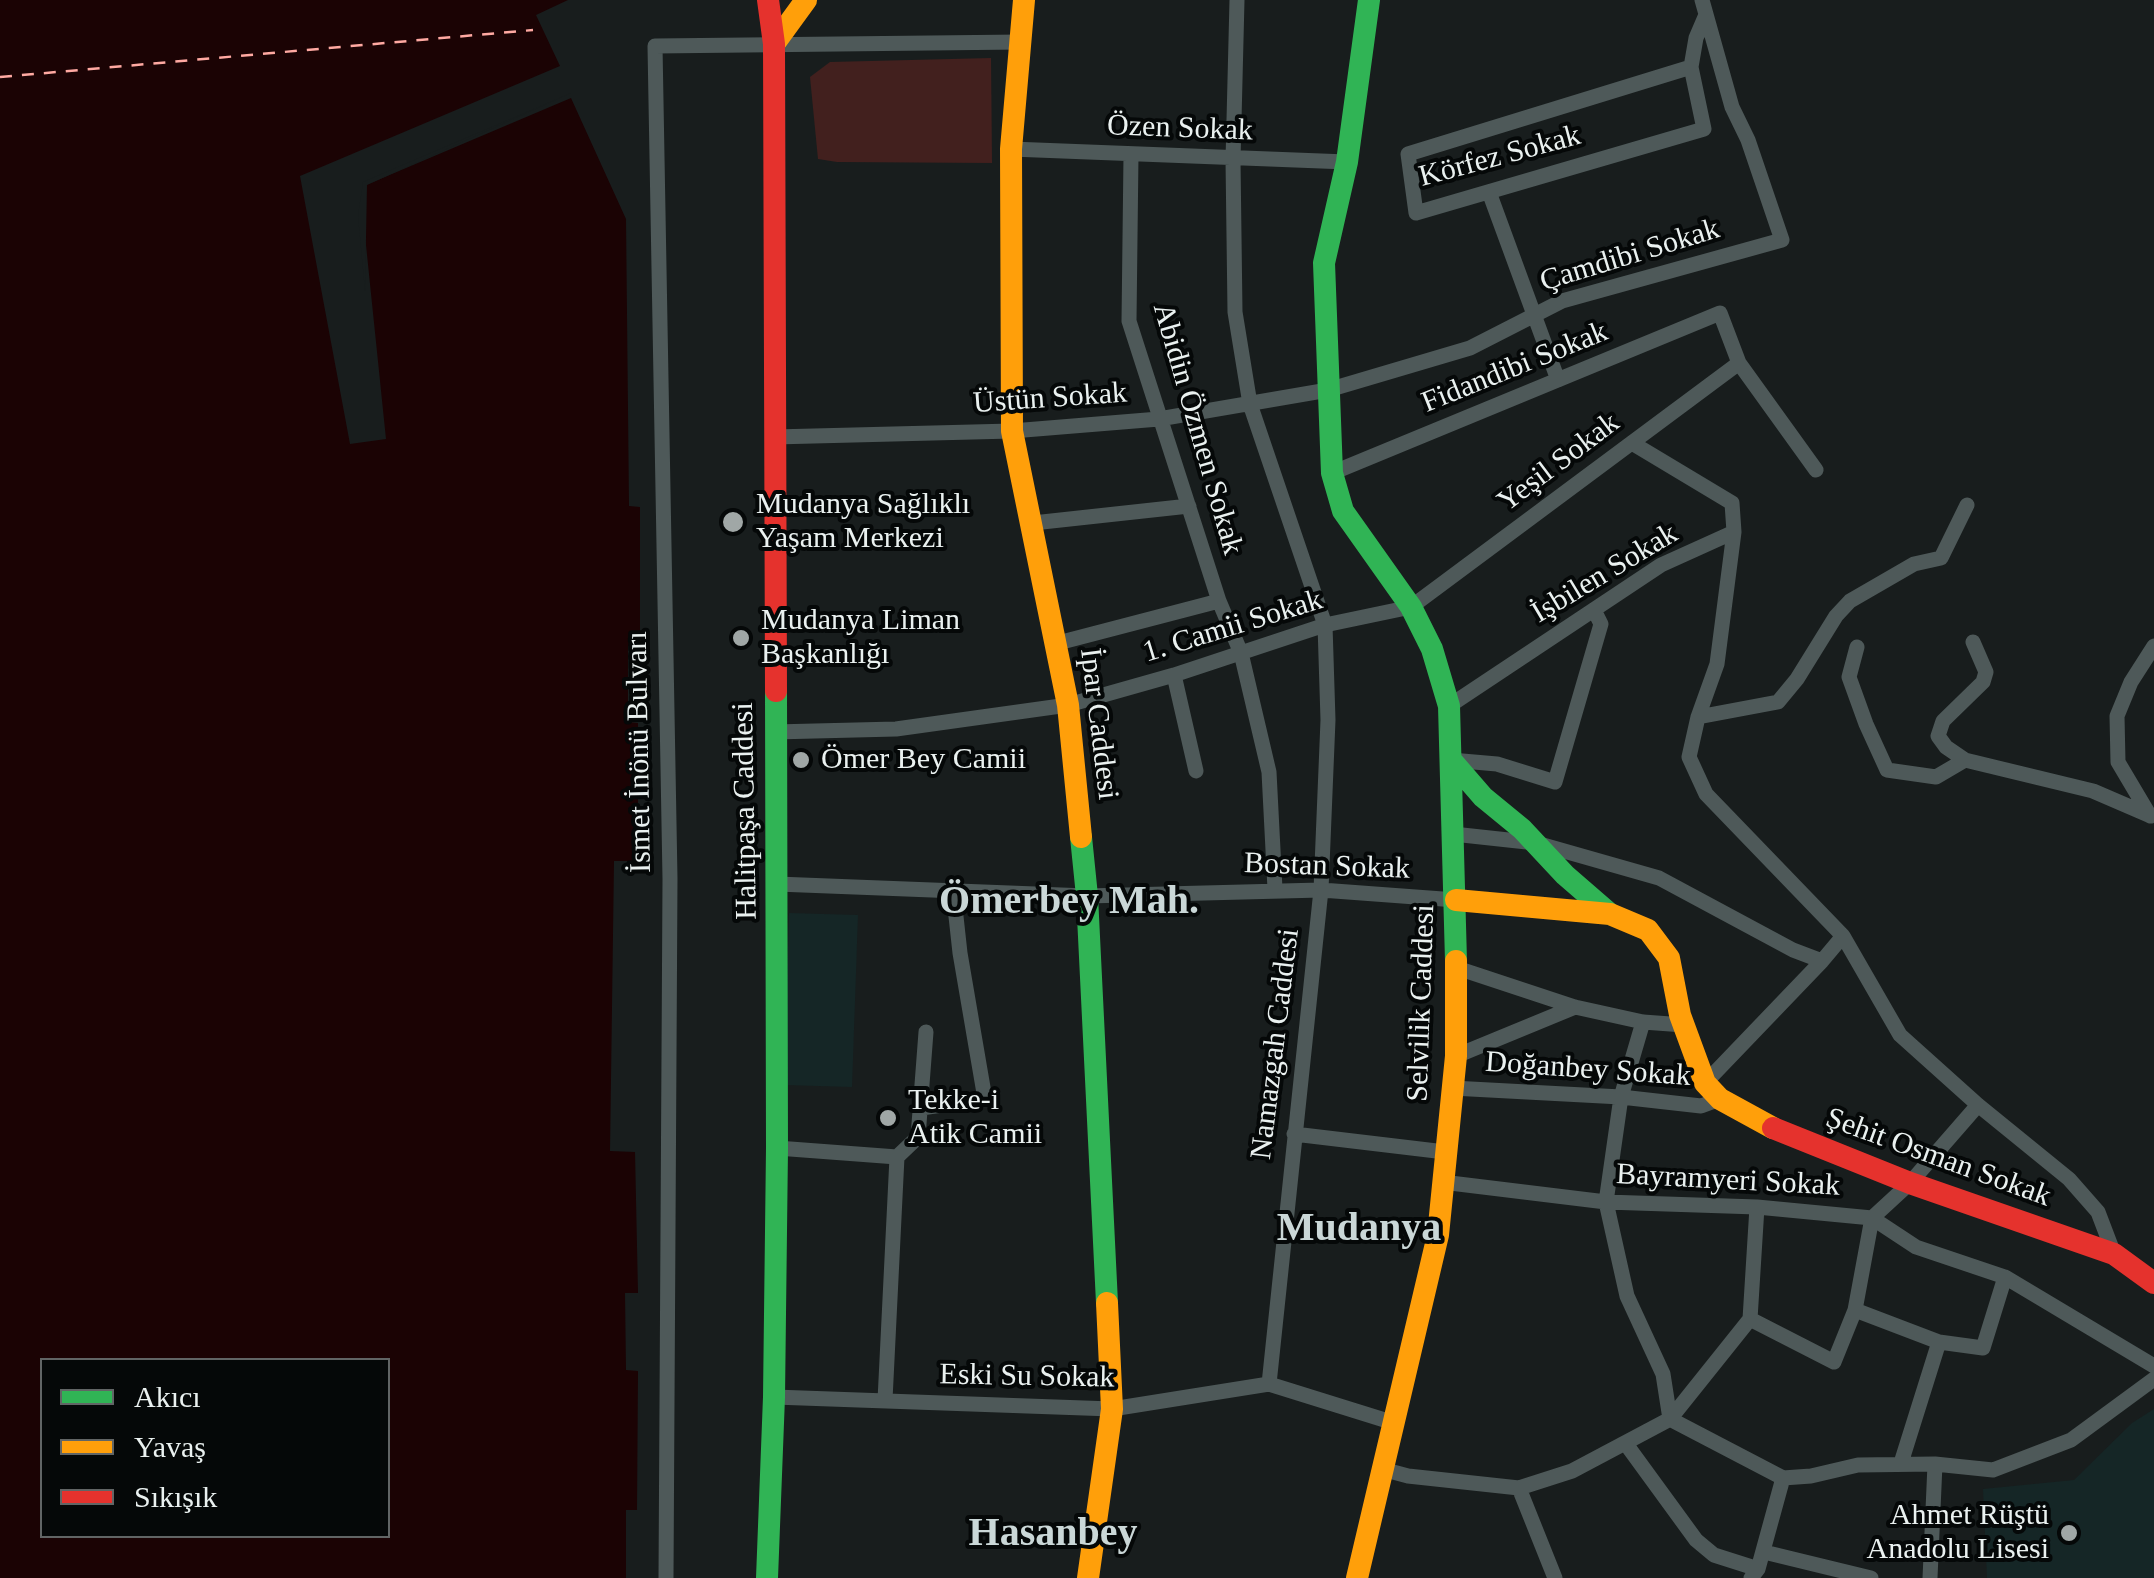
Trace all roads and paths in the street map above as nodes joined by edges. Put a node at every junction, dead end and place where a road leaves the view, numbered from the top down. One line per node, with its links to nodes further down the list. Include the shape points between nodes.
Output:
1 (768, 0): 8 (main road, Halitpaşa Caddesi)
2 (806, 0): 8 (main road)
3 (1024, 0): 7 (main road, İpar Caddesi)
4 (1236, 0): 12 (street, Namazgah Caddesi)
5 (1369, 0): 13 (main road, Selvilik Caddesi)
6 (1704, 8): 9 (street, Körfez Sokak); 15 (street, Çamdibi Sokak, via 1732,107 1782,240)
7 (1021, 42): 8 (street); 10 (main road, İpar Caddesi)
8 (774, 44): 22 (main road, Halitpaşa Caddesi); 101 (street, İsmet İnönü Bulvarı, via 654,46 670,878)
9 (1691, 67): 14 (street, Körfez Sokak, via 1704,128); 14 (street, Körfez Sokak, via 1408,154 1416,213)
10 (1011, 149): 11 (street, Özen Sokak); 21 (main road, İpar Caddesi)
11 (1131, 156): 12 (street, Özen Sokak); 20 (street, Abidin Özmen Sokak, via 1129,321)
12 (1233, 160): 13 (street, Özen Sokak); 19 (street, Namazgah Caddesi, via 1235,312)
13 (1347, 162): 18 (main road, Selvilik Caddesi, via 1324,263)
14 (1488, 192): 15 (street)
15 (1532, 314): 17 (street); 18 (street, Çamdibi Sokak, via 1470,348)
16 (1739, 364): 17 (street, Fidandibi Sokak, via 1720,313); 23 (street, Yeşil Sokak); 24 (street)
17 (1558, 380): 25 (street, Fidandibi Sokak)
18 (1328, 390): 19 (street, Üstün Sokak); 25 (main road, Selvilik Caddesi)
19 (1250, 404): 20 (street, Üstün Sokak); 33 (street, Namazgah Caddesi)
20 (1159, 419): 21 (street, Üstün Sokak); 26 (street, Abidin Özmen Sokak)
21 (1012, 431): 22 (street, Üstün Sokak); 28 (main road, İpar Caddesi)
22 (774, 437): 43 (main road, Halitpaşa Caddesi)
23 (1632, 443): 29 (street, via 1732,503); 31 (street, Yeşil Sokak)
24 (1816, 470)
25 (1332, 473): 31 (main road, Selvilik Caddesi, via 1343,511)
26 (1189, 506): 28 (street); 30 (street, Abidin Özmen Sokak)
27 (1966, 506): 42 (street, via 1941,558 1914,564 1850,601 1778,702)
28 (1033, 522): 35 (main road, İpar Caddesi)
29 (1734, 532): 32 (street, İşbilen Sokak, via 1661,566); 42 (street, via 1717,664)
30 (1219, 601): 35 (street); 38 (street, Abidin Özmen Sokak)
31 (1411, 607): 33 (street, 1. Camii Sokak); 41 (main road, Selvilik Caddesi)
32 (1594, 610): 41 (street, İşbilen Sokak); 44 (street, via 1601,624 1555,782 1497,764)
33 (1326, 625): 38 (street, 1. Camii Sokak); 53 (street, Namazgah Caddesi)
34 (1973, 642): 45 (street, via 1986,672 1983,682 1943,721 1938,736)
35 (1058, 643): 40 (main road, İpar Caddesi)
36 (2154, 646): 47 (street, via 2117,716 2118,762)
37 (1856, 647): 45 (street, via 1849,677 1887,770 1936,777)
38 (1240, 654): 39 (street, 1. Camii Sokak); 51 (street, Abidin Özmen Sokak, via 1268,772)
39 (1174, 675): 40 (street, 1. Camii Sokak); 46 (street)
40 (1068, 704): 43 (street, 1. Camii Sokak, via 896,729); 54 (main road, İpar Caddesi)
41 (1449, 706): 44 (main road, Selvilik Caddesi)
42 (1698, 717): 57 (street, via 1690,756 1706,794)
43 (774, 732): 50 (main road, Halitpaşa Caddesi)
44 (1451, 760): 48 (main road, Selvilik Caddesi); 49 (main road)
45 (1965, 760): 47 (street, via 2094,792)
46 (1196, 771)
47 (2152, 820)
48 (1453, 834): 49 (street); 55 (main road, Selvilik Caddesi)
49 (1536, 843): 56 (main road); 58 (street, via 1659,878)
50 (777, 884): 52 (street, Bostan Sokak); 71 (main road, Halitpaşa Caddesi)
51 (1275, 889): 53 (street, Bostan Sokak); 54 (street, Bostan Sokak)
52 (953, 890): 54 (street, Bostan Sokak); 69 (street, via 984,1099)
53 (1321, 890): 55 (street, Bostan Sokak); 70 (street, Namazgah Caddesi)
54 (1087, 896): 90 (main road, İpar Caddesi)
55 (1456, 900): 56 (main road); 59 (main road, Selvilik Caddesi)
56 (1610, 914): 62 (main road, via 1648,930 1670,958)
57 (1842, 936): 58 (street); 68 (street, via 1900,1036)
58 (1822, 962): 66 (street)
59 (1454, 966): 60 (street); 64 (main road, Selvilik Caddesi)
60 (1575, 1007): 61 (street); 64 (street)
61 (1643, 1022): 62 (street); 67 (street)
62 (1684, 1025): 66 (main road)
63 (926, 1032): 69 (street)
64 (1456, 1056): 65 (main road, Selvilik Caddesi)
65 (1452, 1088): 67 (street, Doğanbey Sokak); 72 (main road, Selvilik Caddesi)
66 (1712, 1091): 67 (street, Doğanbey Sokak, via 1701,1106); 75 (main road, Şehit Osman Sokak, via 1776,1128)
67 (1620, 1097): 76 (street)
68 (1978, 1105): 75 (street); 79 (street, via 2069,1179 2098,1212)
69 (922, 1108): 73 (street, via 918,1137)
70 (1294, 1134): 72 (street); 87 (street, Namazgah Caddesi)
71 (776, 1148): 73 (street); 88 (main road, Halitpaşa Caddesi)
72 (1445, 1152): 74 (main road, Selvilik Caddesi)
73 (897, 1157): 89 (street)
74 (1442, 1182): 76 (street, Bayramyeri Sokak); 92 (main road, Selvilik Caddesi, via 1438,1235)
75 (1910, 1183): 78 (street); 79 (main road, Şehit Osman Sokak)
76 (1606, 1202): 77 (street, Bayramyeri Sokak); 91 (street, via 1627,1296 1663,1374)
77 (1756, 1207): 78 (street, Bayramyeri Sokak); 83 (street)
78 (1872, 1218): 80 (street, Bayramyeri Sokak, via 1916,1247); 82 (street)
79 (2114, 1254): 81 (main road, Şehit Osman Sokak)
80 (2005, 1278): 84 (street, via 1984,1348); 85 (street, Bayramyeri Sokak)
81 (2154, 1284)
82 (1855, 1310): 83 (street, via 1834,1362); 84 (street)
83 (1750, 1319): 91 (street)
84 (1938, 1342): 94 (street)
85 (2154, 1366)
86 (2154, 1379): 95 (street, via 2071,1440 2034,1456 1993,1470)
87 (1269, 1384): 90 (street, Eski Su Sokak); 92 (street, Eski Su Sokak)
88 (774, 1397): 89 (street, Eski Su Sokak); 102 (main road, Halitpaşa Caddesi)
89 (885, 1400): 90 (street, Eski Su Sokak)
90 (1112, 1409): 103 (main road, İpar Caddesi)
91 (1670, 1420): 93 (street); 97 (street)
92 (1391, 1422): 96 (main road, Selvilik Caddesi)
93 (1626, 1444): 98 (street); 100 (street, via 1696,1540)
94 (1900, 1463): 95 (street); 97 (street)
95 (1935, 1464): 107 (street)
96 (1382, 1469): 98 (street); 104 (main road, Selvilik Caddesi)
97 (1783, 1478): 99 (street)
98 (1518, 1488): 105 (street)
99 (1764, 1552): 100 (street); 106 (street)
100 (1755, 1574)
101 (666, 1578)
102 (766, 1578)
103 (1088, 1578)
104 (1357, 1578)
105 (1554, 1578)
106 (1871, 1578)
107 (1930, 1578)

